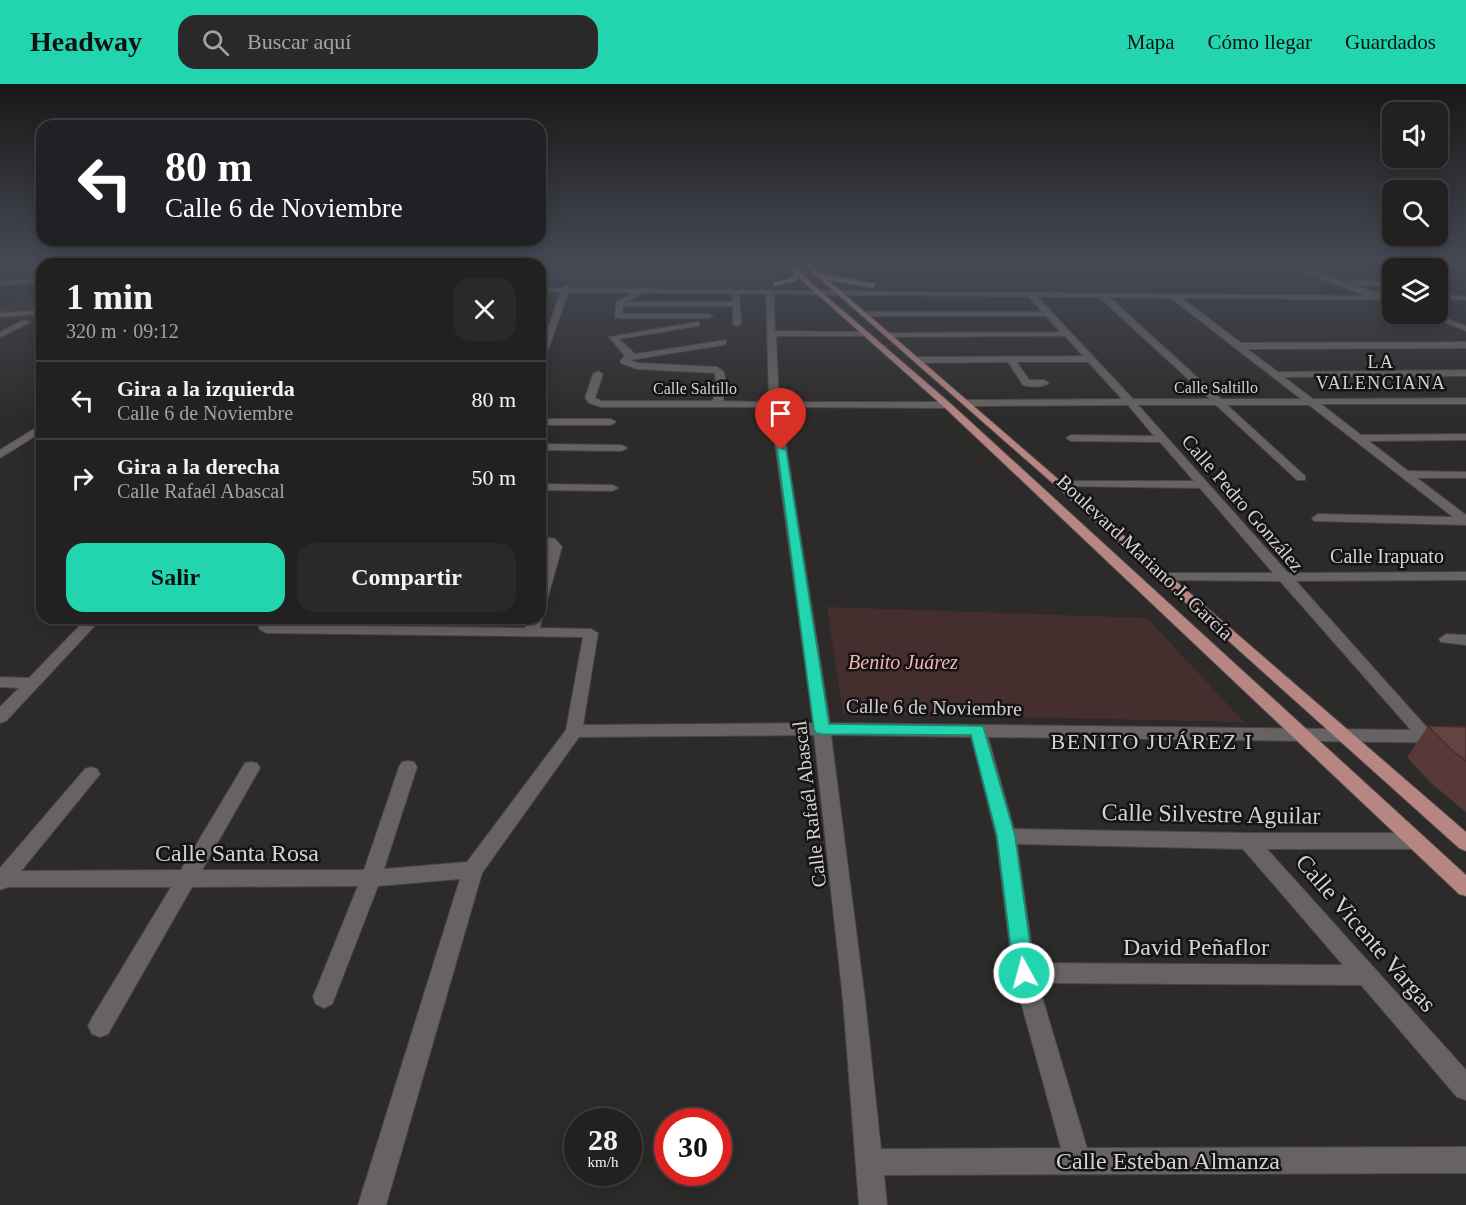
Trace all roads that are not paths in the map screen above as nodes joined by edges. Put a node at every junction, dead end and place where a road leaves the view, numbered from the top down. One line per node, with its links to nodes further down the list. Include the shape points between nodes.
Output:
1 (556, 315): 24 (street)
2 (618, 315): 10 (street)
3 (736, 315): 16 (street)
4 (771, 315): 18 (street, Calle Rafaél Abascal)
5 (845, 315): 19 (main road, Boulevard Mariano J. García)
6 (866, 315): 20 (main road, Boulevard Mariano J. García)
7 (1049, 315): 21 (street, Calle Pedro González)
8 (1124, 315): 37 (street)
9 (1199, 315): 26 (street)
10 (710, 316)
11 (36, 321): 12 (street)
12 (27, 322): 14 (street); 22 (street)
13 (1448, 322): 17 (street)
14 (0, 323)
15 (696, 324): 27 (street, via 614,337)
16 (737, 324)
17 (1466, 329)
18 (770, 333): 19 (street); 40 (street, Calle Rafaél Abascal)
19 (867, 334): 42 (main road, Boulevard Mariano J. García)
20 (888, 334): 21 (street); 29 (main road, Boulevard Mariano J. García)
21 (1067, 334): 28 (street, Calle Pedro González)
22 (0, 335)
23 (723, 342): 27 (street)
24 (546, 345)
25 (1466, 345): 26 (street)
26 (1240, 346): 34 (street)
27 (630, 356): 39 (street, via 624,361 637,366 714,369 719,372 721,385)
28 (1090, 359): 31 (street); 36 (street, Calle Pedro González)
29 (918, 360): 30 (street); 41 (main road, Boulevard Mariano J. García)
30 (1011, 360): 31 (street); 31 (street, via 1026,383 1044,383)
31 (1033, 367)
32 (1466, 373): 34 (street)
33 (598, 374): 39 (street, Calle Saltillo, via 590,398 601,404)
34 (1279, 374): 38 (street)
35 (1466, 401): 38 (street, Calle Saltillo)
36 (1130, 402): 37 (street, Calle Saltillo); 41 (street, Calle Saltillo); 49 (street, Calle Pedro González)
37 (1219, 402): 38 (street, Calle Saltillo); 55 (street)
38 (1315, 402): 48 (street)
39 (718, 403): 40 (street, Calle Saltillo)
40 (774, 403): 42 (street, Calle Saltillo); 76 (street, Calle Rafaél Abascal)
41 (967, 403): 56 (main road, Boulevard Mariano J. García)
42 (947, 405): 79 (main road, Boulevard Mariano J. García)
43 (546, 422): 44 (street)
44 (611, 422)
45 (36, 431): 52 (street)
46 (1466, 437): 48 (street)
47 (1071, 438): 49 (street)
48 (1359, 438): 53 (street)
49 (1162, 439): 57 (street, Calle Pedro González)
50 (546, 447): 51 (street)
51 (622, 448)
52 (0, 455)
53 (1406, 474): 54 (street); 61 (street)
54 (1466, 475)
55 (1301, 478)
56 (1060, 484): 57 (street); 65 (main road, Boulevard Mariano J. García)
57 (1201, 484): 63 (street, Calle Pedro González)
58 (546, 487): 59 (street)
59 (612, 488)
60 (1318, 519): 61 (street)
61 (1466, 521)
62 (546, 541): 66 (street, via 556,547)
63 (1281, 576): 64 (street, Calle Irapuato); 65 (street, Calle Irapuato); 81 (street, Calle Pedro González)
64 (1466, 576)
65 (1165, 577): 80 (main road, Boulevard Mariano J. García)
66 (546, 580)
67 (89, 624): 74 (street)
68 (266, 624): 70 (street, via 266,629)
69 (534, 624): 70 (street)
70 (531, 634): 78 (street, via 591,633)
71 (1446, 639): 72 (street)
72 (1466, 640)
73 (0, 682): 74 (street)
74 (33, 683): 75 (street)
75 (0, 717)
76 (822, 729): 77 (street, Calle 6 de Noviembre); 78 (street, Calle 6 de Noviembre); 102 (street, Calle Rafaél Abascal)
77 (978, 730): 79 (street, Calle 6 de Noviembre); 86 (street)
78 (574, 731): 90 (street)
79 (1304, 735): 80 (street, Calle 6 de Noviembre); 88 (main road, Boulevard Mariano J. García)
80 (1347, 737): 81 (street, Calle 6 de Noviembre); 89 (main road, Boulevard Mariano J. García)
81 (1426, 737): 82 (street, Calle 6 de Noviembre)
82 (1466, 737)
83 (408, 766): 91 (street)
84 (251, 768): 93 (street)
85 (91, 774): 92 (street)
86 (1006, 836): 87 (street, Calle Silvestre Aguilar); 95 (street)
87 (1248, 841): 88 (street, Calle Silvestre Aguilar); 96 (street, Calle Vicente Vargas)
88 (1416, 841): 94 (main road, Boulevard Mariano J. García)
89 (1466, 843)
90 (473, 870): 91 (street, Calle Santa Rosa); 103 (street)
91 (371, 878): 93 (street, Calle Santa Rosa); 97 (street)
92 (1, 880): 93 (street, Calle Santa Rosa)
93 (186, 880): 98 (street)
94 (1466, 888)
95 (1024, 973): 96 (street, David Peñaflor); 101 (street)
96 (1367, 975): 99 (street, Calle Vicente Vargas)
97 (324, 996)
98 (100, 1026)
99 (1466, 1088)
100 (1466, 1160): 101 (street, Calle Esteban Almanza)
101 (1078, 1161): 102 (street, Calle Esteban Almanza)
102 (871, 1162): 104 (street, Calle Rafaél Abascal)
103 (372, 1205)
104 (873, 1205)

